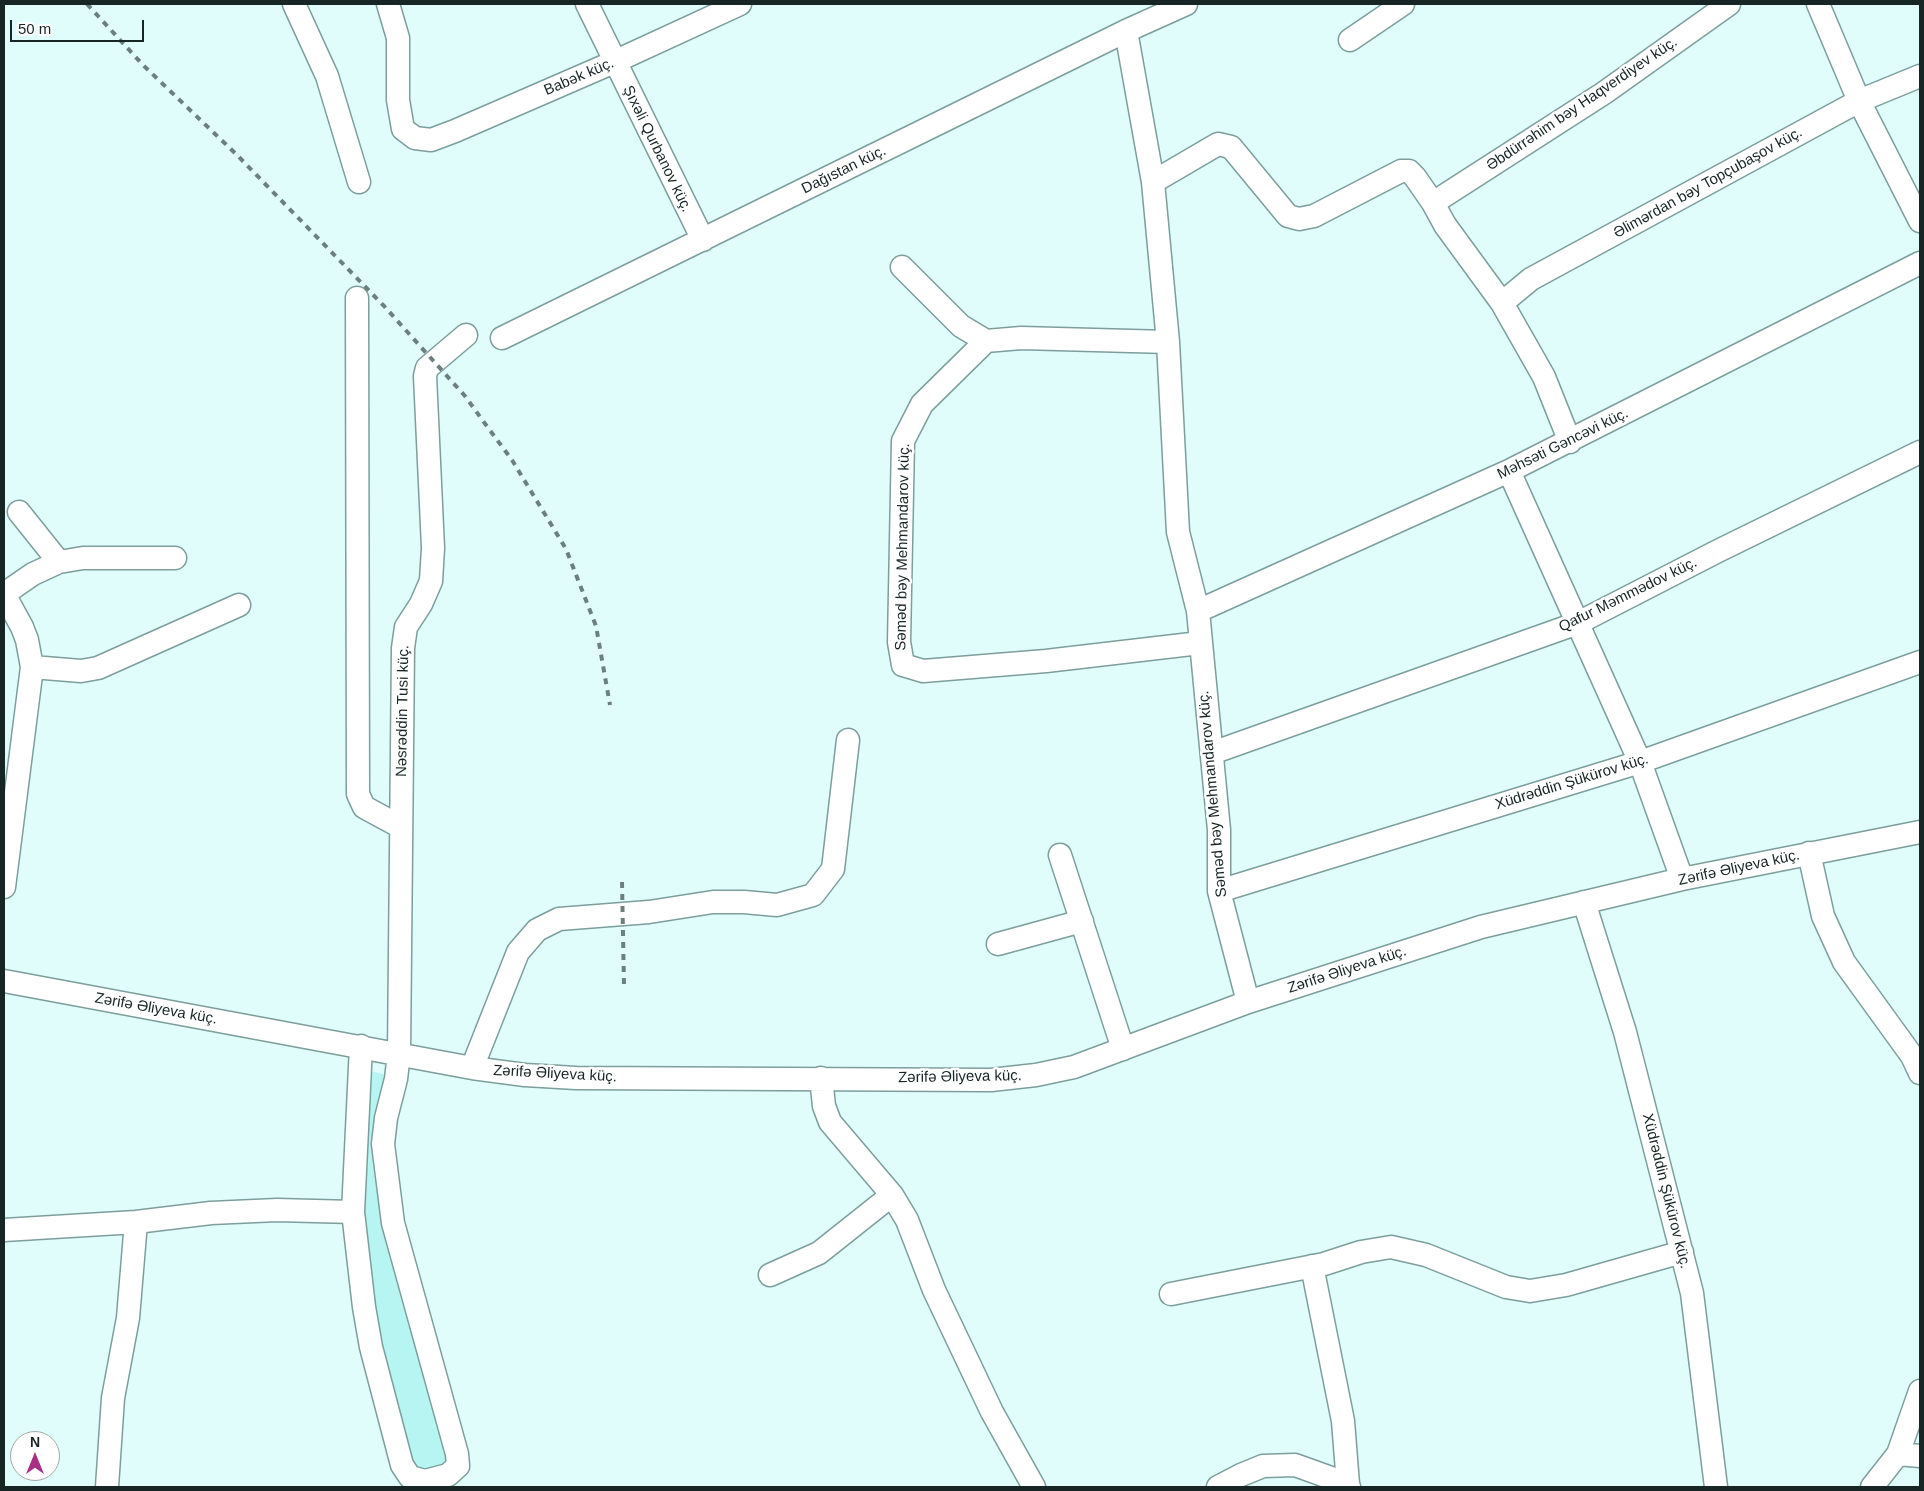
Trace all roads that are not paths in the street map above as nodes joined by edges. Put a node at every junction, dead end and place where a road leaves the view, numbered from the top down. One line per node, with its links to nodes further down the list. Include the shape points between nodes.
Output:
1 (294, 4): 14 (street, via 327,76)
2 (388, 4): 11 (street, Babək küç., via 398,38 398,100 403,130 415,138 431,140 455,131)
3 (587, 4): 11 (street, Şıxəli Qurbanov küç.)
4 (740, 4): 11 (street, Babək küç.)
5 (1186, 4): 9 (street, Dağıstan küç.)
6 (1403, 4): 10 (street)
7 (1729, 4): 16 (street, Əbdürrəhim bəy Haqverdiyev küç., via 1604,93)
8 (1818, 4): 13 (street)
9 (1126, 31): 15 (street, Səməd bəy Mehmandarov küç.); 18 (street, Dağıstan küç.)
10 (1350, 40)
11 (614, 62): 18 (street, Şıxəli Qurbanov küç.)
12 (1920, 76): 13 (street, Əlimərdan bəy Topçubaşov küç.)
13 (1859, 101): 17 (street); 22 (street, Əlimərdan bəy Topçubaşov küç., via 1532,279)
14 (359, 182)
15 (1153, 182): 16 (street, via 1218,144 1231,147 1288,216 1299,220 1314,216 1401,171 1409,171 1416,177); 26 (street, Səməd bəy Mehmandarov küç.)
16 (1433, 203): 22 (street, via 1445,225)
17 (1920, 221)
18 (703, 240): 24 (street, Dağıstan küç.)
19 (1920, 263): 27 (street, Məhsəti Gəncəvi küç.)
20 (902, 267): 25 (street, via 961,326)
21 (358, 298): 43 (street, via 358,794 364,807)
22 (1502, 303): 27 (street, via 1544,377)
23 (466, 335): 43 (street, Nəsrəddin Tusi küç., via 427,368 425,376 431,580 406,627 403,648)
24 (502, 338)
25 (986, 341): 26 (street, via 1021,338); 37 (street, Səməd bəy Mehmandarov küç., via 922,404 902,441 898,642 902,666 924,671)
26 (1168, 342): 35 (street, Səməd bəy Mehmandarov küç., via 1178,532)
27 (1570, 442): 29 (street, Məhsəti Gəncəvi küç.)
28 (1920, 452): 36 (street, Qafur Məmmədov küç.)
29 (1509, 471): 35 (street, Məhsəti Gəncəvi küç.); 36 (street)
30 (19, 512): 32 (street)
31 (175, 558): 32 (street, via 83,558)
32 (59, 562): 33 (street, via 33,574)
33 (4, 594): 39 (street, via 27,640)
34 (239, 605): 39 (street, via 98,668 81,671)
35 (1198, 611): 37 (street, Səməd bəy Mehmandarov küç.)
36 (1578, 623): 41 (street, Qafur Məmmədov küç.); 42 (street)
37 (1200, 643): 41 (street, Səməd bəy Mehmandarov küç.)
38 (1920, 662): 42 (street, Xüdrəddin Şükürov küç.)
39 (32, 667): 48 (street)
40 (848, 740): 58 (street, via 833,869 813,895 777,905 713,902 649,912 558,919 537,930 518,952)
41 (1212, 753): 49 (street, Səməd bəy Mehmandarov küç., via 1219,830)
42 (1640, 762): 47 (street); 49 (street, Xüdrəddin Şükürov küç.)
43 (401, 827): 57 (street, Nəsrəddin Tusi küç.)
44 (1920, 832): 45 (street, Zərifə Əliyeva küç.)
45 (1809, 853): 47 (street, Zərifə Əliyeva küç.); 59 (street, via 1823,916 1844,962 1912,1056)
46 (1060, 855): 51 (street)
47 (1682, 879): 50 (street, Zərifə Əliyeva küç.)
48 (4, 887)
49 (1219, 891): 54 (street, Səməd bəy Mehmandarov küç.)
50 (1584, 902): 54 (street, Zərifə Əliyeva küç., via 1481,927); 65 (street, Xüdrəddin Şükürov küç., via 1624,1032)
51 (1082, 922): 52 (street); 56 (street)
52 (998, 944)
53 (4, 981): 55 (street, Zərifə Əliyeva küç.)
54 (1248, 1002): 56 (street, Zərifə Əliyeva küç.)
55 (361, 1046): 57 (street, Zərifə Əliyeva küç.); 62 (street)
56 (1123, 1049): 60 (street, Zərifə Əliyeva küç., via 1074,1066 1000,1079)
57 (399, 1053): 58 (street, Zərifə Əliyeva küç.); 62 (street, Nəsrəddin Tusi küç., via 383,1144 393,1223 457,1454 458,1466 448,1475 425,1481 410,1477 402,1466 371,1347)
58 (472, 1068): 60 (street, Zərifə Əliyeva küç., via 576,1078)
59 (1920, 1073)
60 (821, 1078): 61 (street, via 824,1106 830,1122)
61 (892, 1195): 67 (street, via 819,1253); 74 (street, via 907,1220 934,1290 992,1412)
62 (353, 1212): 63 (street, via 277,1210 210,1213)
63 (136, 1222): 64 (street); 73 (street, via 128,1318 114,1398)
64 (4, 1230)
65 (1682, 1252): 66 (street, via 1530,1292 1506,1287 1426,1255 1391,1247); 76 (street, Xüdrəddin Şükürov küç., via 1692,1293)
66 (1312, 1266): 68 (street); 72 (street, via 1343,1420)
67 (770, 1275)
68 (1171, 1294)
69 (1920, 1392): 70 (street)
70 (1898, 1454): 71 (street); 77 (street)
71 (1920, 1456)
72 (1348, 1486): 75 (street, via 1295,1465 1263,1466)
73 (107, 1487)
74 (1034, 1487)
75 (1218, 1487)
76 (1716, 1487)
77 (1872, 1487)

